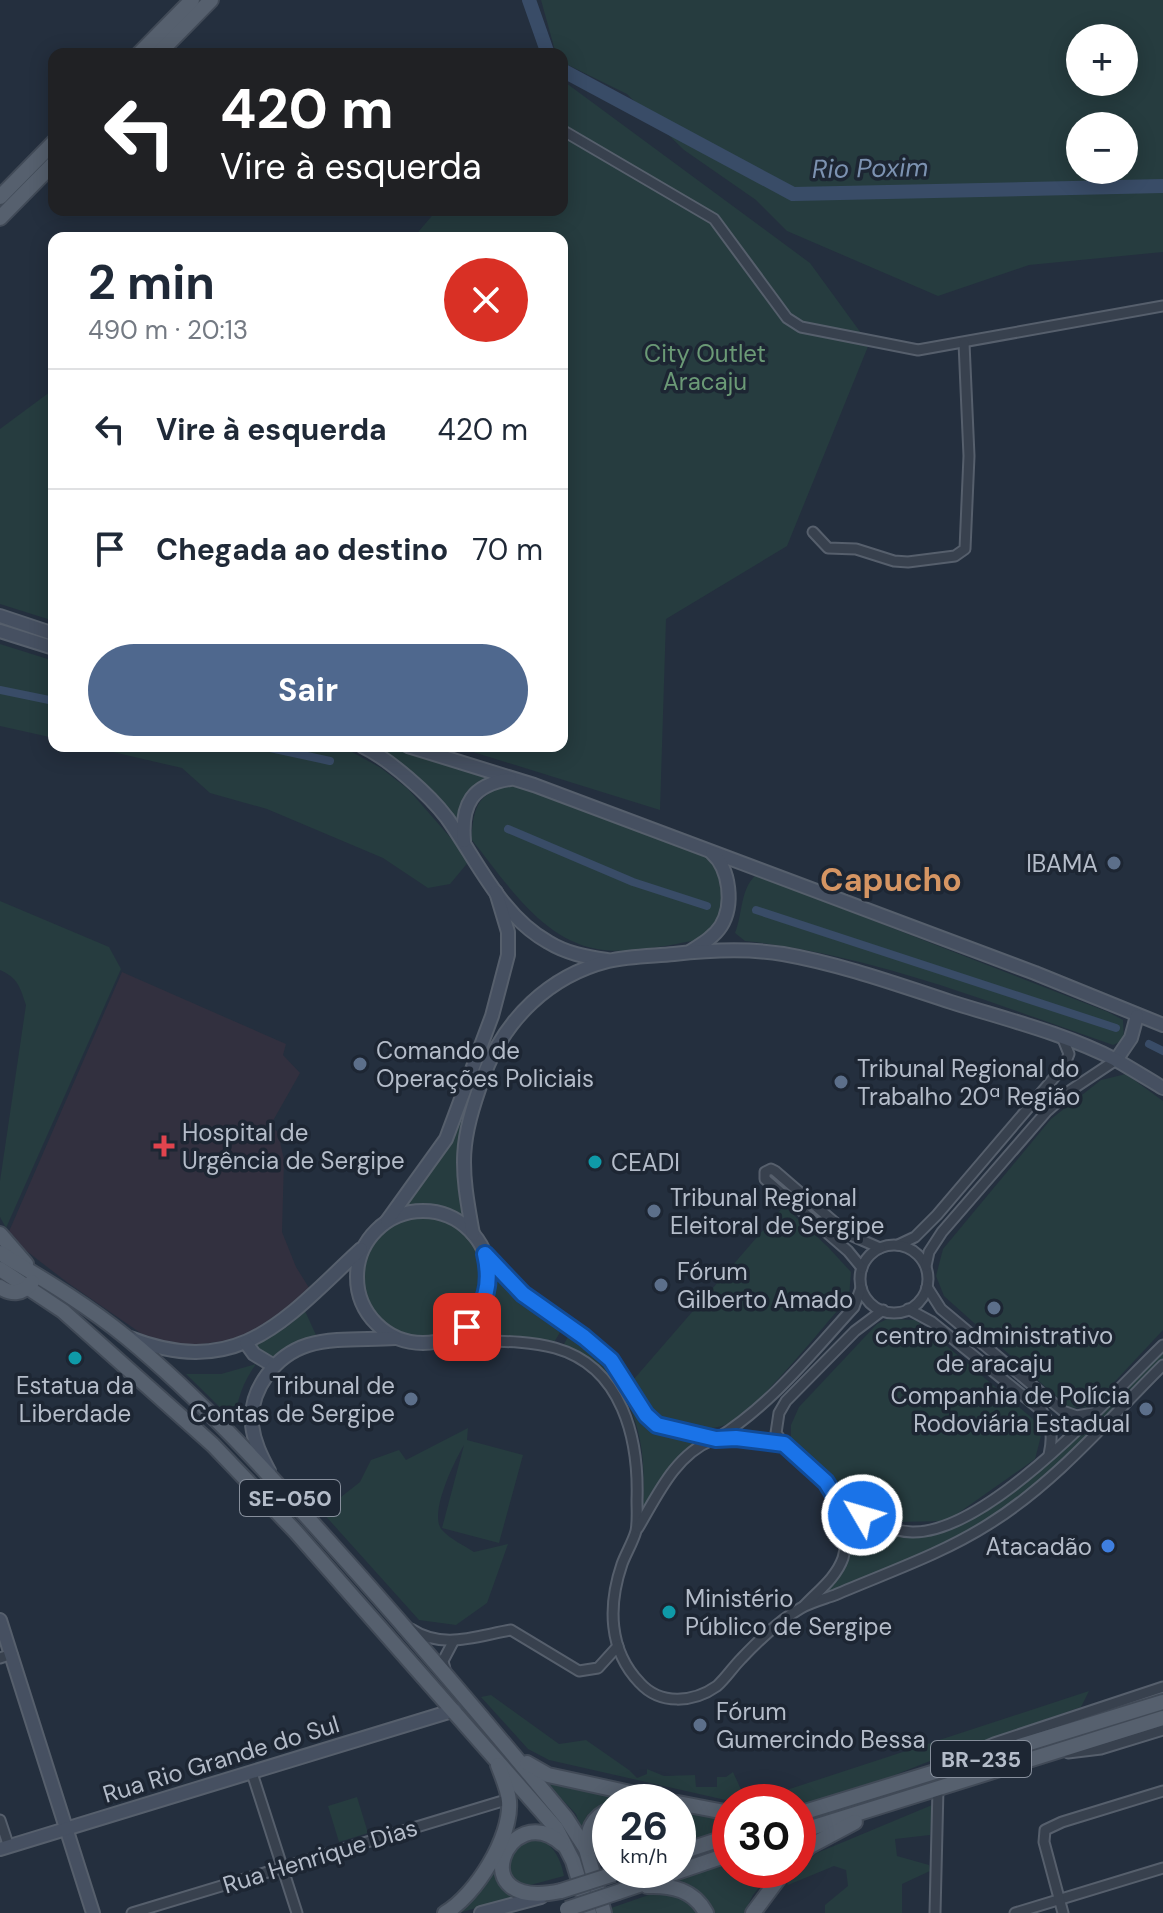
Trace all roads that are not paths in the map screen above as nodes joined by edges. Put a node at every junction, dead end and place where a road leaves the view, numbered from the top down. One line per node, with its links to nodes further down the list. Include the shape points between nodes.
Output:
1 (192, 0): 3 (main road)
2 (211, 0): 4 (main road)
3 (145, 48)
4 (164, 48)
5 (568, 134): 11 (street, via 714,219 795,324 911,350)
6 (48, 148): 8 (main road)
7 (48, 169): 9 (main road)
8 (0, 197)
9 (0, 218)
10 (1163, 306): 11 (street)
11 (964, 343): 12 (street, via 969,456 965,549 935,560 894,561 864,550 828,548)
12 (813, 532)
13 (0, 616): 15 (street)
14 (0, 631): 16 (street)
15 (48, 632)
16 (48, 646)
17 (371, 752): 20 (street, via 444,814)
18 (428, 752): 19 (street)
19 (513, 778): 20 (street, via 471,797 464,818); 21 (street)
20 (465, 845): 22 (street)
21 (709, 850): 23 (street, via 724,872 727,913 716,932); 25 (street)
22 (496, 892): 24 (street, via 546,942 574,955); 28 (street, via 508,932 508,955)
23 (688, 952): 24 (street); 27 (street, via 782,954 861,973)
24 (610, 961): 28 (street, via 558,983 526,1007)
25 (1137, 1016): 26 (street); 29 (street, via 1131,1038)
26 (1163, 1025)
27 (1063, 1039): 29 (street); 34 (street, via 1069,1054 1064,1066 937,1215 915,1237)
28 (484, 1057): 31 (street, via 446,1139); 33 (street, via 463,1146)
29 (1116, 1060): 30 (street); 39 (street, via 1047,1111 942,1232)
30 (1163, 1088)
31 (387, 1221): 33 (street, via 409,1212 437,1212); 35 (street)
32 (0, 1234): 42 (main road)
33 (473, 1234): 38 (street)
34 (898, 1245): 36 (street); 39 (street, via 910,1248)
35 (364, 1246): 49 (street, via 358,1262 358,1295 379,1327); 51 (street, via 276,1326)
36 (880, 1248): 40 (street); 40 (street, via 848,1234 775,1171 765,1172 765,1179)
37 (0, 1253): 42 (main road, SE-050)
38 (485, 1254): 50 (street, via 489,1279 484,1303 467,1327); 56 (street, via 523,1294 611,1360 657,1425)
39 (926, 1266): 44 (street)
40 (862, 1268): 45 (street)
41 (0, 1269): 42 (main road, SE-050)
42 (33, 1278): 43 (main road, via 12,1293); 48 (main road, SE-050); 71 (main road, SE-050, via 213,1445)
43 (0, 1287)
44 (927, 1287): 46 (street); 55 (street, via 941,1309 1063,1411 1077,1416)
45 (861, 1288): 47 (street); 56 (street, via 854,1307 764,1403)
46 (908, 1309): 47 (street); 58 (street, via 932,1322 1042,1411 1053,1437)
47 (883, 1310): 57 (street, via 786,1401 776,1433)
48 (124, 1336): 51 (street, via 197,1353); 59 (main road, SE-050)
49 (396, 1338): 50 (street, via 424,1344); 54 (street, via 309,1345)
50 (447, 1339): 61 (street, via 555,1349 600,1375 632,1429)
51 (246, 1343): 54 (street)
52 (1163, 1345): 55 (street)
53 (1163, 1365): 62 (street, via 1035,1491 987,1525)
54 (274, 1366): 59 (street, via 256,1398 252,1423 259,1453)
55 (1093, 1413): 58 (street)
56 (716, 1439): 57 (street); 61 (street, via 672,1472)
57 (784, 1444): 60 (street, via 826,1482)
58 (1049, 1455): 60 (street, via 971,1516 934,1530 886,1527)
59 (275, 1481): 64 (main road, SE-050)
60 (839, 1503): 62 (street, via 844,1556 829,1582)
61 (636, 1531): 66 (street, via 612,1602)
62 (802, 1608): 66 (street, via 716,1686 684,1699 657,1696 640,1684)
63 (0, 1620): 67 (street)
64 (400, 1621): 65 (street, via 429,1638); 68 (main road, SE-050)
65 (453, 1642): 66 (street, via 511,1630 579,1671 598,1668); 68 (street, via 443,1661)
66 (618, 1646)
67 (6, 1656): 88 (street)
68 (446, 1677): 74 (main road, SE-050)
69 (1163, 1687): 79 (street, via 994,1743)
70 (1163, 1702): 79 (main road, BR-235)
71 (455, 1710): 76 (main road, SE-050); 77 (street, Rua Rio Grande do Sul)
72 (1163, 1718): 75 (main road, BR-235)
73 (1163, 1730): 75 (street, via 1101,1749)
74 (514, 1754): 78 (main road, via 548,1775); 92 (main road, SE-050)
75 (1049, 1754): 80 (main road, BR-235)
76 (496, 1757): 82 (main road); 91 (main road, SE-050)
77 (252, 1773): 88 (street, Rua Rio Grande do Sul); 93 (street)
78 (592, 1785)
79 (899, 1785): 84 (main road, BR-235)
80 (938, 1788): 83 (main road, BR-235); 111 (street)
81 (1163, 1791): 100 (street, via 1045,1830)
82 (509, 1799): 93 (street, Rua Henrique Dias); 105 (main road, via 506,1824 477,1883)
83 (890, 1803): 87 (main road, BR-235); 89 (main road)
84 (816, 1809)
85 (0, 1820): 90 (street)
86 (592, 1825): 92 (main road)
87 (816, 1826)
88 (68, 1830): 90 (street, Rua Rio Grande do Sul); 102 (street)
89 (816, 1844)
90 (4, 1848)
91 (568, 1849): 99 (main road, via 541,1832 524,1836 507,1851 501,1870 506,1885); 107 (main road, SE-050)
92 (586, 1849): 108 (main road, SE-050)
93 (282, 1867): 103 (street, Rua Henrique Dias); 104 (street)
94 (1163, 1868): 100 (street)
95 (592, 1881): 99 (main road, bridge)
96 (629, 1888): 101 (main road, bridge)
97 (674, 1888): 109 (main road, via 694,1897)
98 (772, 1888): 110 (main road)
99 (541, 1897): 106 (street)
100 (1059, 1900): 112 (street); 113 (street)
101 (562, 1911)
102 (93, 1913)
103 (132, 1913)
104 (297, 1913)
105 (445, 1913)
106 (481, 1913)
107 (589, 1913)
108 (604, 1913)
109 (706, 1913)
110 (753, 1913)
111 (935, 1913)
112 (1015, 1913)
113 (1063, 1913)

